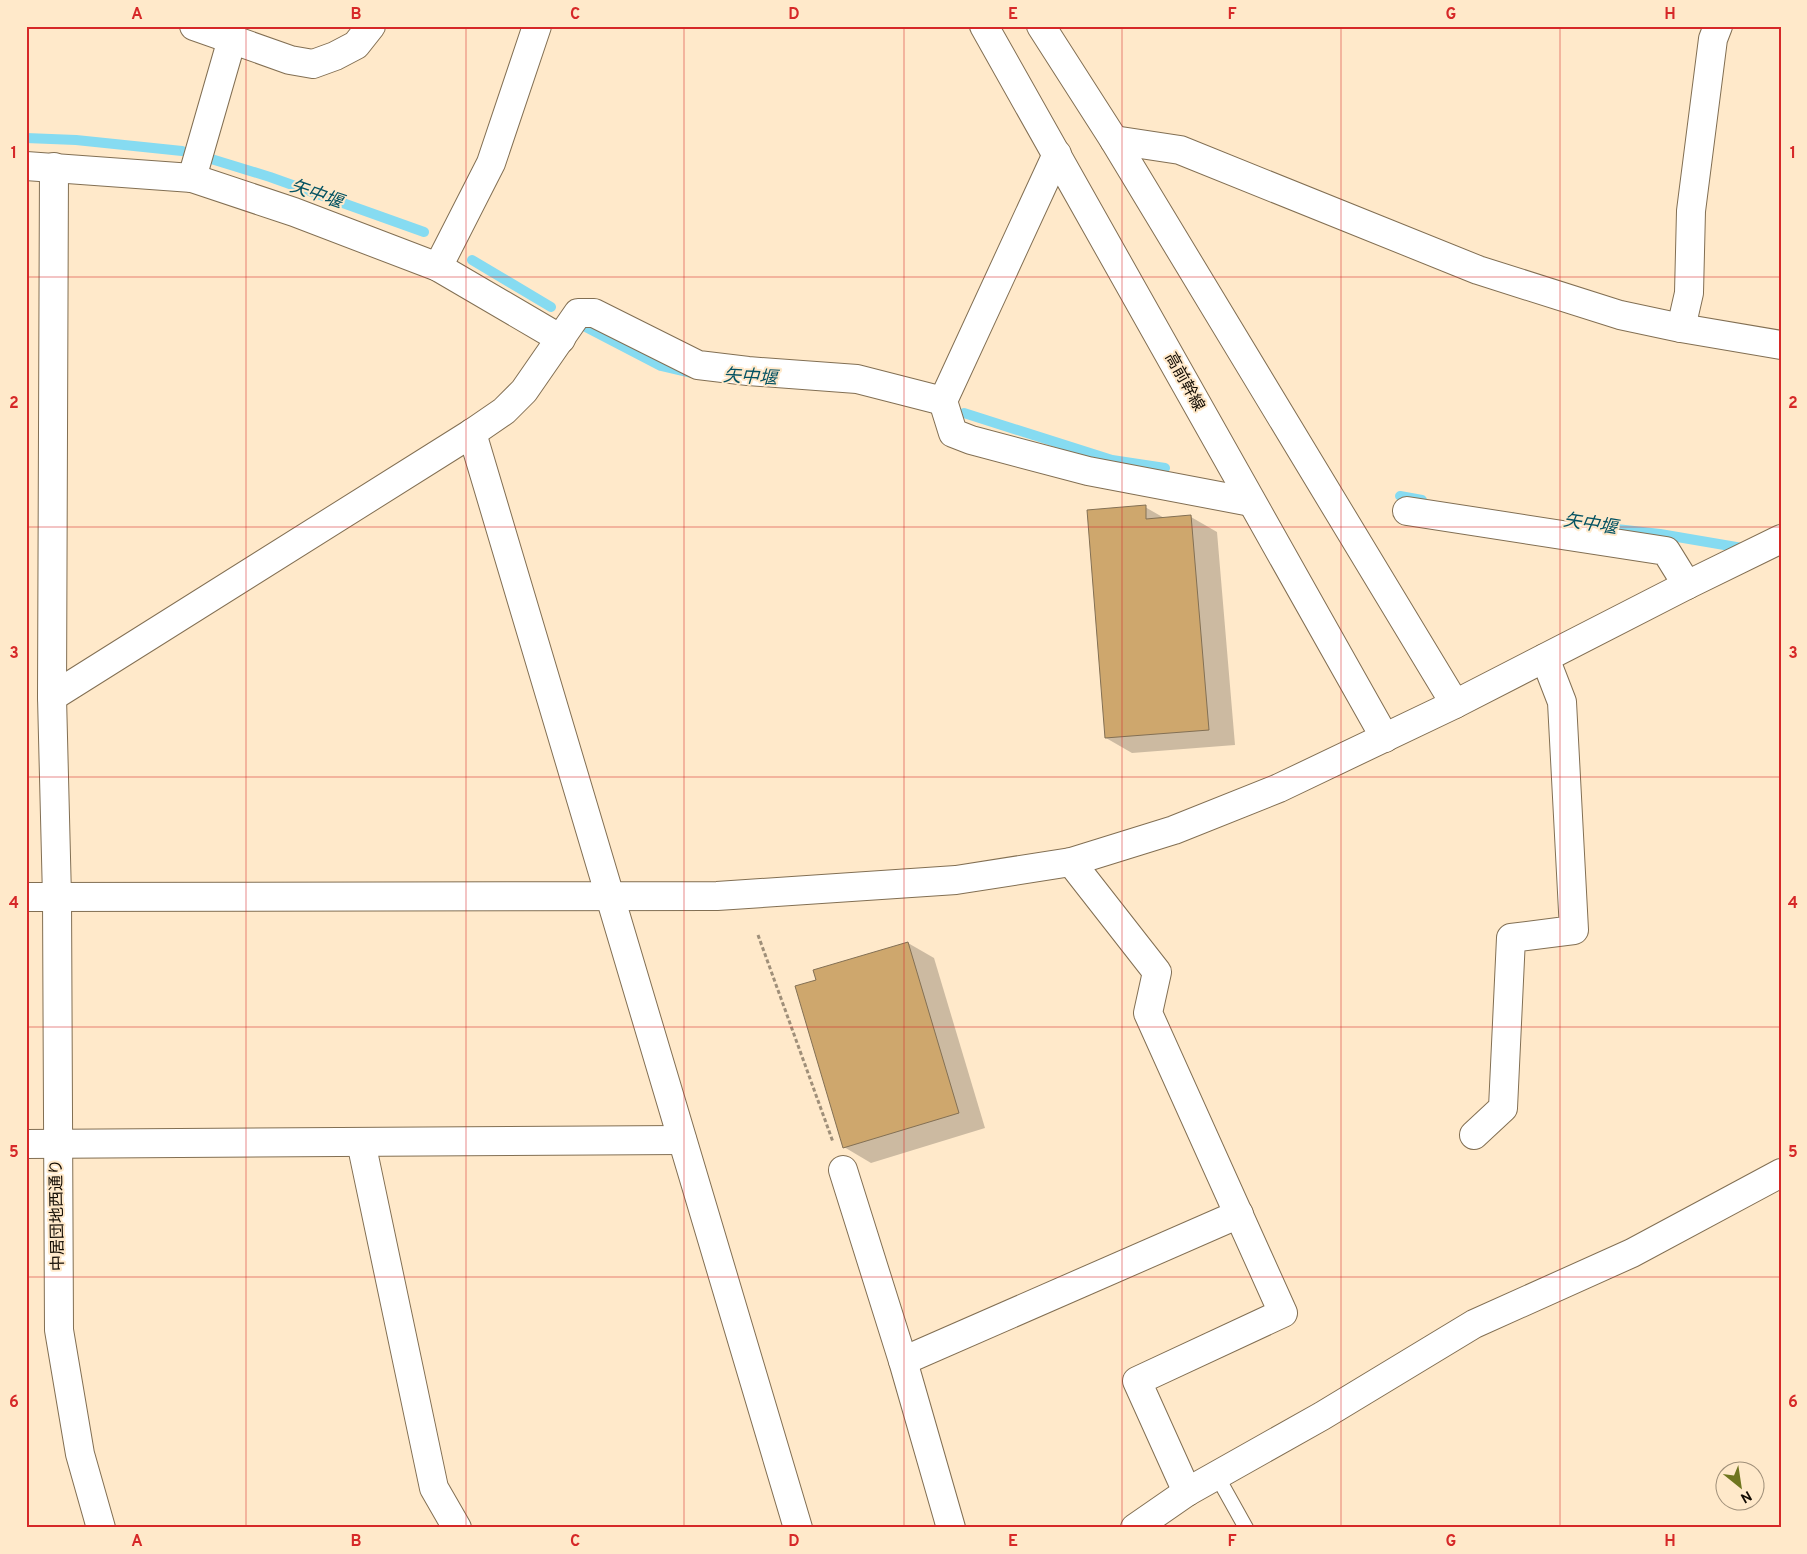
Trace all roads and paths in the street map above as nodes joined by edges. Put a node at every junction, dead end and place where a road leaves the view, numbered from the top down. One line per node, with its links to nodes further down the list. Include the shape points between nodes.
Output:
1 (194, 26): 7 (street)
2 (371, 26): 7 (street, via 356,45 313,64 290,60)
3 (537, 26): 13 (street, via 491,163)
4 (984, 26): 9 (street, 高前幹線)
5 (1042, 26): 8 (street)
6 (1718, 26): 14 (street, via 1691,211 1688,293)
7 (232, 39): 12 (street)
8 (1114, 140): 14 (street, via 1180,150 1478,270 1620,315); 25 (street)
9 (1057, 154): 17 (street); 19 (street, 高前幹線)
10 (26, 166): 11 (street)
11 (54, 167): 12 (street); 24 (street, 中居団地西通り)
12 (192, 178): 13 (street, via 294,212)
13 (438, 267): 15 (street)
14 (1681, 328): 16 (street)
15 (561, 339): 17 (street, via 578,313 594,313 698,365 857,379); 18 (street, via 524,391)
16 (1781, 345)
17 (943, 401): 19 (street, via 954,433 971,440 1088,471)
18 (472, 433): 24 (street); 28 (street)
19 (1251, 502): 26 (street, 高前幹線)
20 (1407, 511): 22 (street, via 1666,551)
21 (1781, 539): 22 (street)
22 (1687, 585): 23 (street)
23 (1545, 658): 25 (street); 32 (street, via 1562,702 1574,930 1511,938 1504,1108)
24 (52, 698): 30 (street, 中居団地西通り)
25 (1455, 704): 26 (street)
26 (1385, 738): 27 (street, via 1279,788 1174,830)
27 (1071, 862): 28 (street, via 956,880 761,894); 39 (street, via 1157,972 1148,1013)
28 (610, 896): 30 (street); 33 (street)
29 (26, 897): 30 (street)
30 (57, 897): 35 (street, 中居団地西通り)
31 (758, 935): 37 (path)
32 (1474, 1135)
33 (682, 1140): 34 (street); 45 (street)
34 (361, 1142): 35 (street); 44 (street, via 434,1488)
35 (57, 1143): 36 (street); 43 (street, 中居団地西通り, via 60,1330 80,1454)
36 (26, 1144)
37 (843, 1170): 40 (street)
38 (1781, 1173): 41 (street, via 1632,1253 1474,1324)
39 (1239, 1214): 40 (street); 42 (street, via 1283,1313 1137,1381)
40 (903, 1361): 46 (street)
41 (1217, 1476): 42 (street); 48 (lane)
42 (1187, 1492): 47 (street)
43 (100, 1528)
44 (457, 1528)
45 (798, 1528)
46 (952, 1528)
47 (1135, 1528)
48 (1246, 1528)

